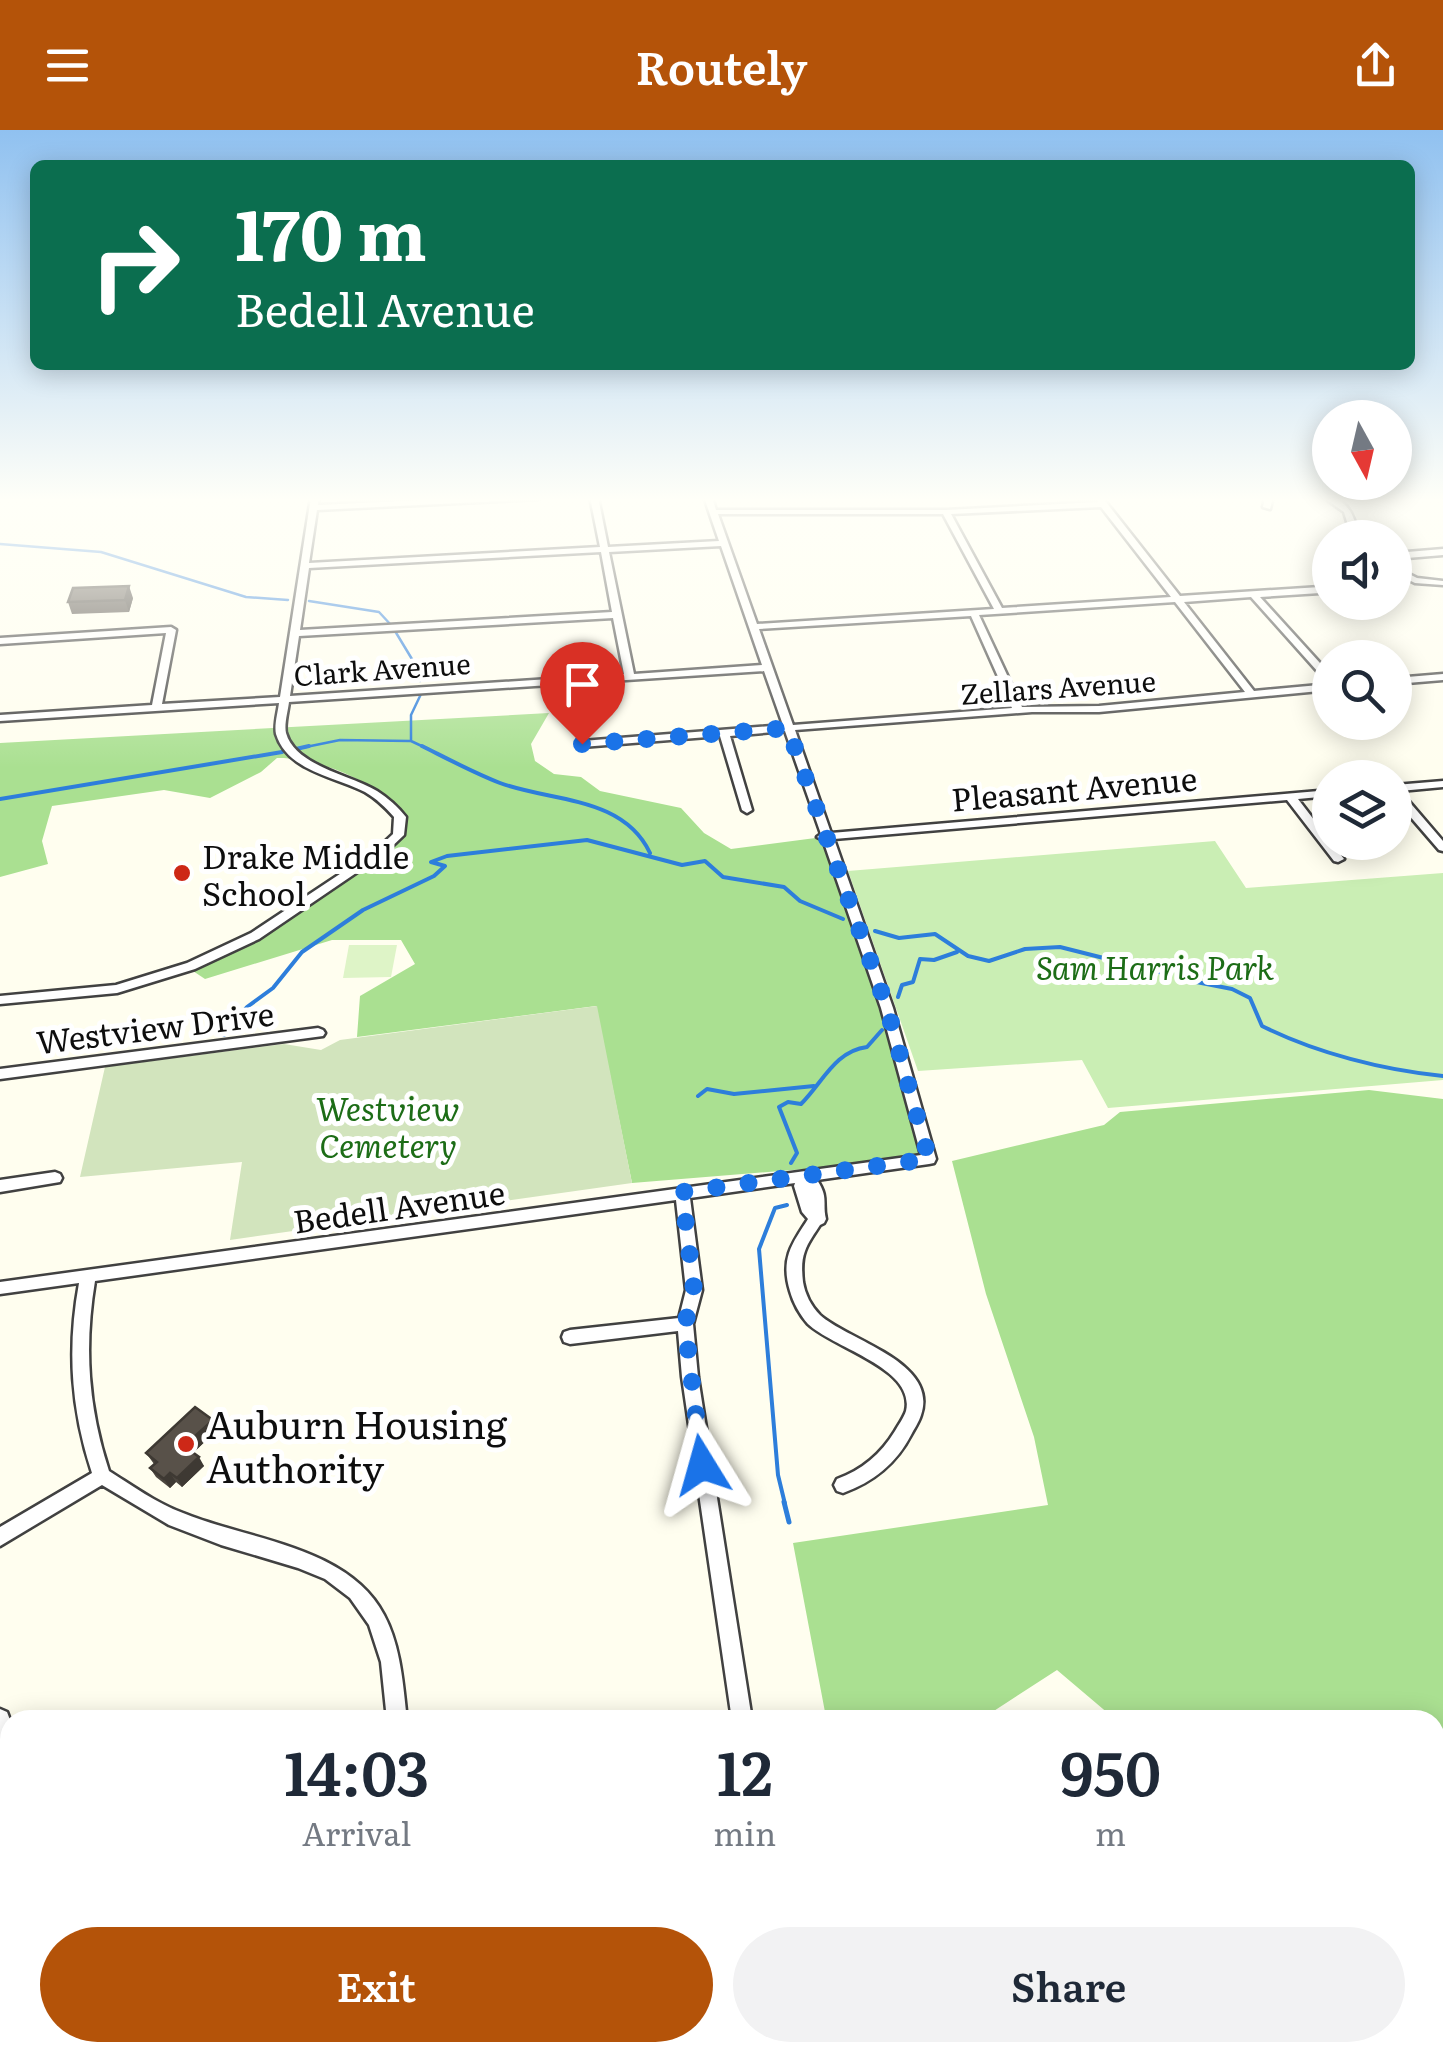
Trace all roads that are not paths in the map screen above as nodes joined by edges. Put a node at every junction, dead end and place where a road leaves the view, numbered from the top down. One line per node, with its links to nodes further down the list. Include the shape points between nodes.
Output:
1 (302, 587): 13 (street)
2 (611, 587): 11 (street)
3 (739, 587): 12 (street)
4 (987, 587): 9 (street)
5 (1165, 587): 8 (street)
6 (1312, 590): 7 (street)
7 (1253, 594): 8 (street); 15 (street)
8 (1175, 601): 9 (street); 21 (street)
9 (999, 610): 10 (street)
10 (973, 611): 12 (street); 24 (street)
11 (616, 615): 13 (street); 17 (street)
12 (754, 627): 16 (street)
13 (295, 634): 22 (street)
14 (0, 641): 23 (street, via 171,630)
15 (1312, 662)
16 (768, 668): 17 (street, Clark Avenue); 26 (street)
17 (629, 675): 22 (street, Clark Avenue)
18 (1443, 677): 19 (street)
19 (1412, 680)
20 (1312, 686): 21 (street, Zellars Avenue)
21 (1252, 694): 24 (street, Zellars Avenue)
22 (284, 696): 23 (street, Clark Avenue); 38 (street, via 280,730 295,758 382,796 400,816 398,835 225,952 117,989)
23 (157, 705): 25 (street, Clark Avenue)
24 (1018, 710): 26 (street, Zellars Avenue)
25 (0, 718)
26 (788, 728): 27 (street); 36 (street)
27 (724, 733): 28 (street); 33 (street)
28 (582, 744)
29 (1443, 784): 30 (street)
30 (1412, 788)
31 (1312, 794): 32 (street, Pleasant Avenue)
32 (1290, 796): 35 (street); 36 (street, Pleasant Avenue)
33 (747, 810)
34 (1412, 811): 37 (street)
35 (1312, 825)
36 (824, 836): 41 (street, Bedell Avenue, via 887,1008 929,1159)
37 (1443, 848)
38 (0, 1000)
39 (318, 1033): 40 (street, Westview Drive)
40 (0, 1074)
41 (806, 1175): 44 (street, Bedell Avenue); 50 (street, via 801,1186 818,1219 794,1262 802,1307 893,1365 909,1381 912,1402 912,1422 870,1476)
42 (55, 1178): 43 (street)
43 (0, 1186)
44 (682, 1192): 45 (street, Bedell Avenue); 47 (street, via 694,1290)
45 (88, 1277): 46 (street, Bedell Avenue); 49 (street, via 80,1408)
46 (0, 1288)
47 (685, 1324): 48 (street); 53 (street)
48 (570, 1337)
49 (102, 1476): 51 (street); 52 (street, via 172,1518 311,1560 354,1584 386,1640)
50 (843, 1486)
51 (0, 1537)
52 (397, 1710)
53 (741, 1710)

